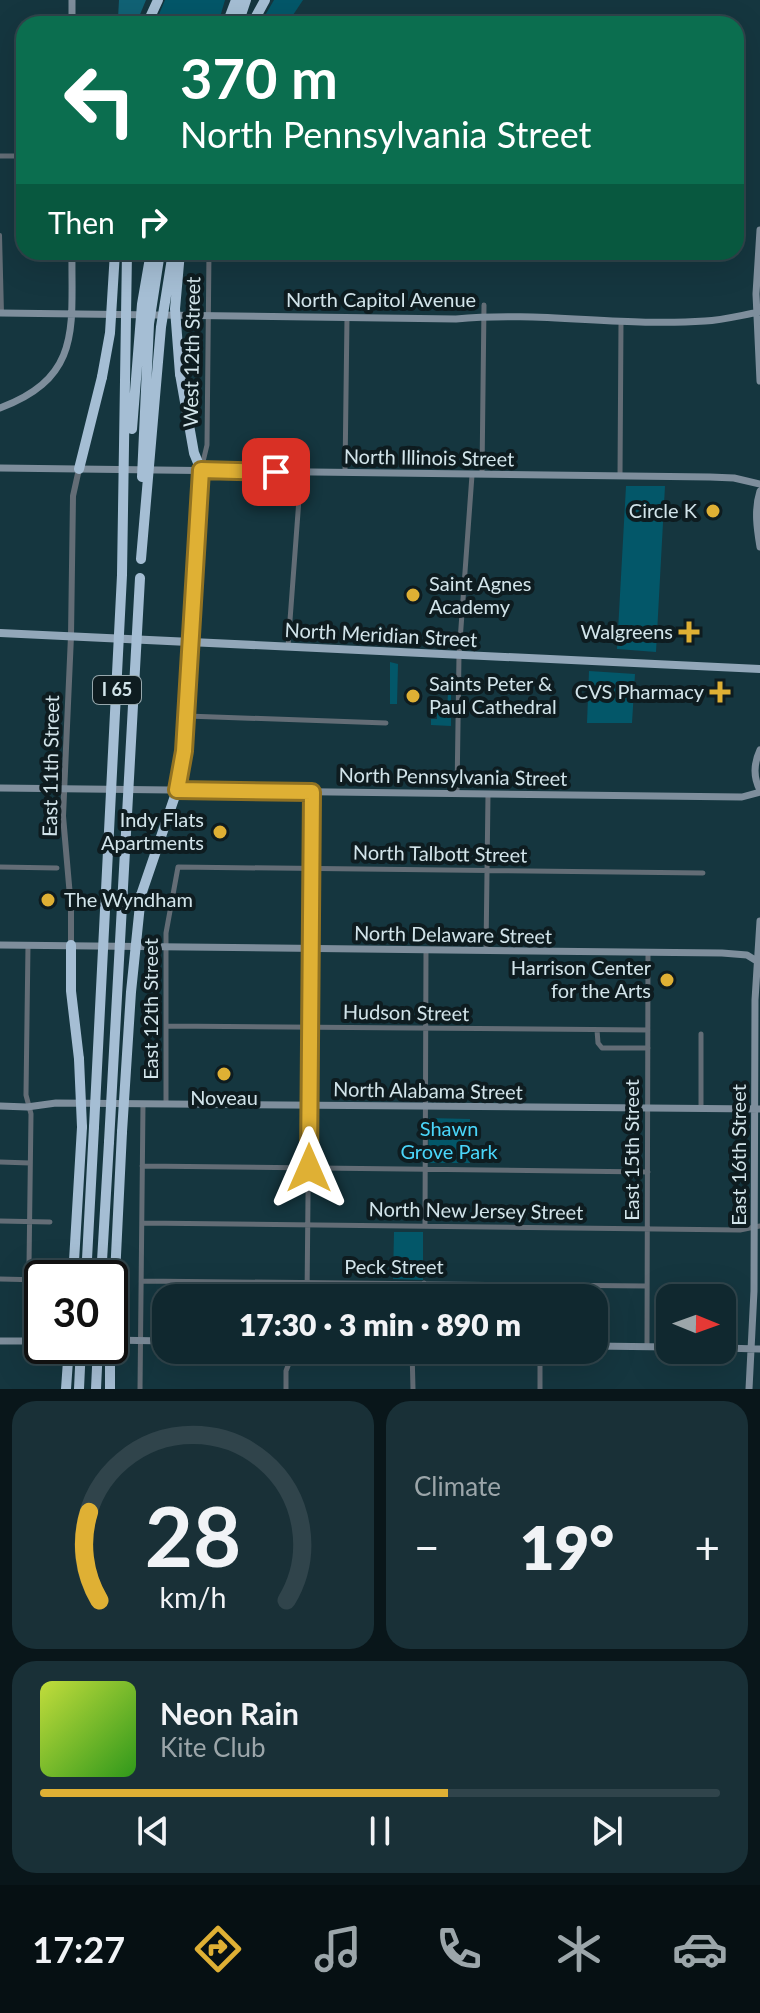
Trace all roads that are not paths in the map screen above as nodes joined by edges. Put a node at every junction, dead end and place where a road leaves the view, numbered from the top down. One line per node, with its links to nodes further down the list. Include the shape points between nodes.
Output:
1 (760, 230): 13 (main road)
2 (1, 235): 12 (street)
3 (72, 260): 14 (main road)
4 (115, 260): 22 (highway, bridge, via 102,377)
5 (127, 260): 31 (highway, I 65, bridge)
6 (150, 260): 31 (highway, bridge, via 138,340)
7 (159, 260): 33 (highway, bridge, via 147,348)
8 (172, 260): 33 (highway, I 65, bridge)
9 (179, 260): 23 (highway, bridge, via 175,309 180,374)
10 (209, 260): 15 (street, West 12th Street)
11 (484, 305): 16 (street)
12 (1, 313): 14 (main road, North Capitol Avenue)
13 (758, 313): 18 (main road, North Capitol Avenue, via 707,321); 19 (main road)
14 (71, 314): 15 (main road, North Capitol Avenue); 20 (main road, via 67,346 53,375 26,397)
15 (209, 315): 17 (main road, North Capitol Avenue); 23 (street, West 12th Street, via 207,445)
16 (484, 316): 17 (main road, North Capitol Avenue); 18 (main road, North Capitol Avenue); 27 (street)
17 (347, 317): 25 (street)
18 (621, 321): 28 (street)
19 (760, 381)
20 (0, 408)
21 (0, 468): 22 (main road, North Illinois Street)
22 (79, 469): 23 (main road, North Illinois Street); 35 (street, East 11th Street, via 73,496)
23 (201, 470): 24 (main road, North Illinois Street); 36 (street, West 12th Street)
24 (301, 472): 25 (main road, North Illinois Street); 37 (street)
25 (345, 473): 26 (main road, North Illinois Street)
26 (472, 475): 27 (main road, North Illinois Street); 38 (street)
27 (482, 475): 28 (main road, North Illinois Street)
28 (620, 476): 29 (main road, North Illinois Street, via 717,477)
29 (760, 484)
30 (760, 491): 32 (main road)
31 (123, 544): 98 (highway, I 65, bridge)
32 (760, 547)
33 (141, 559): 99 (highway, I 65, bridge)
34 (0, 633): 35 (main road, North Meridian Street)
35 (71, 636): 36 (main road, North Meridian Street); 44 (street, East 11th Street)
36 (191, 643): 37 (main road, North Meridian Street); 40 (street)
37 (288, 647): 38 (main road, North Meridian Street)
38 (459, 655): 39 (main road, North Meridian Street); 48 (street)
39 (760, 669)
40 (187, 716): 41 (street); 45 (street)
41 (386, 723)
42 (760, 750): 46 (main road, via 755,760)
43 (0, 788): 44 (main road, North Pennsylvania Street)
44 (64, 788): 45 (main road, North Pennsylvania Street); 59 (street, East 11th Street)
45 (177, 790): 47 (main road, North Pennsylvania Street); 126 (highway, bridge, via 141,895 122,1132)
46 (760, 791): 49 (main road, North Pennsylvania Street, via 742,797)
47 (312, 792): 48 (main road, North Pennsylvania Street); 53 (street)
48 (457, 793): 49 (main road, North Pennsylvania Street)
49 (488, 794): 54 (street)
50 (0, 867): 52 (street)
51 (178, 867): 53 (street, North Talbott Street); 60 (street, East 12th Street)
52 (57, 868)
53 (311, 868): 54 (street, North Talbott Street); 61 (street)
54 (487, 870): 55 (street, North Talbott Street); 63 (street)
55 (703, 873)
56 (760, 921): 65 (main road, East 16th Street)
57 (0, 945): 58 (main road, North Delaware Street)
58 (28, 945): 59 (main road, North Delaware Street); 77 (street)
59 (71, 945): 60 (main road, North Delaware Street); 97 (highway, bridge, via 82,1127)
60 (168, 947): 61 (main road, North Delaware Street); 66 (street, East 12th Street)
61 (310, 949): 62 (main road, North Delaware Street); 67 (street)
62 (426, 950): 63 (main road, North Delaware Street); 68 (street)
63 (486, 951): 64 (main road, North Delaware Street)
64 (648, 953): 65 (main road, North Delaware Street, via 741,954); 70 (street, East 15th Street)
65 (759, 962): 79 (main road, East 16th Street)
66 (167, 1026): 67 (street, Hudson Street); 74 (street, East 12th Street)
67 (310, 1028): 68 (street, Hudson Street); 76 (street)
68 (426, 1029): 69 (street, Hudson Street); 78 (street)
69 (597, 1030): 70 (street, Hudson Street); 72 (street, via 602,1048)
70 (648, 1030): 72 (street, East 15th Street)
71 (701, 1034): 81 (street)
72 (648, 1048): 80 (street, East 15th Street)
73 (143, 1104): 74 (main road, North Alabama Street); 77 (main road, North Alabama Street); 84 (street, East 12th Street)
74 (166, 1104): 76 (main road, North Alabama Street)
75 (0, 1106): 77 (main road, North Alabama Street)
76 (309, 1106): 78 (main road, North Alabama Street); 85 (street)
77 (29, 1107): 83 (street)
78 (425, 1107): 80 (main road, North Alabama Street); 86 (street)
79 (757, 1109): 81 (main road, North Alabama Street); 94 (main road, East 16th Street)
80 (648, 1110): 81 (main road, North Alabama Street); 87 (street, East 15th Street)
81 (701, 1110)
82 (0, 1162): 83 (street)
83 (30, 1163): 89 (street)
84 (142, 1166): 85 (street); 91 (street, East 12th Street)
85 (309, 1168): 86 (street); 92 (street)
86 (425, 1169): 87 (street); 93 (street)
87 (648, 1172): 95 (street, East 15th Street)
88 (0, 1221): 89 (street)
89 (30, 1222): 90 (street); 96 (street)
90 (50, 1222)
91 (142, 1223): 92 (street, North New Jersey Street); 102 (street, East 12th Street)
92 (308, 1225): 93 (street, North New Jersey Street); 103 (street)
93 (425, 1226): 95 (street, North New Jersey Street)
94 (757, 1227): 95 (street, North New Jersey Street); 115 (main road, East 16th Street)
95 (647, 1229): 105 (street, East 15th Street)
96 (29, 1260)
97 (74, 1260)
98 (87, 1260)
99 (102, 1260)
100 (0, 1279): 101 (street)
101 (24, 1279)
102 (141, 1281): 103 (street, Peck Street); 109 (street, East 12th Street)
103 (308, 1282): 104 (street, Peck Street)
104 (424, 1283): 105 (street, Peck Street)
105 (647, 1286): 112 (street, East 15th Street)
106 (0, 1341): 107 (main road)
107 (24, 1341)
108 (128, 1341): 109 (main road)
109 (140, 1341): 110 (main road); 127 (street, East 12th Street)
110 (152, 1341)
111 (608, 1346): 112 (main road)
112 (647, 1347): 113 (main road)
113 (656, 1347)
114 (736, 1348): 115 (main road)
115 (750, 1349): 116 (main road); 131 (main road, East 16th Street)
116 (760, 1349)
117 (68, 1364): 123 (highway)
118 (80, 1364): 124 (highway)
119 (97, 1364): 125 (highway)
120 (289, 1364): 128 (street)
121 (412, 1364): 129 (street)
122 (540, 1364): 130 (street)
123 (66, 1389)
124 (79, 1389)
125 (96, 1389)
126 (110, 1389)
127 (140, 1389)
128 (286, 1389)
129 (413, 1389)
130 (540, 1389)
131 (749, 1389)

